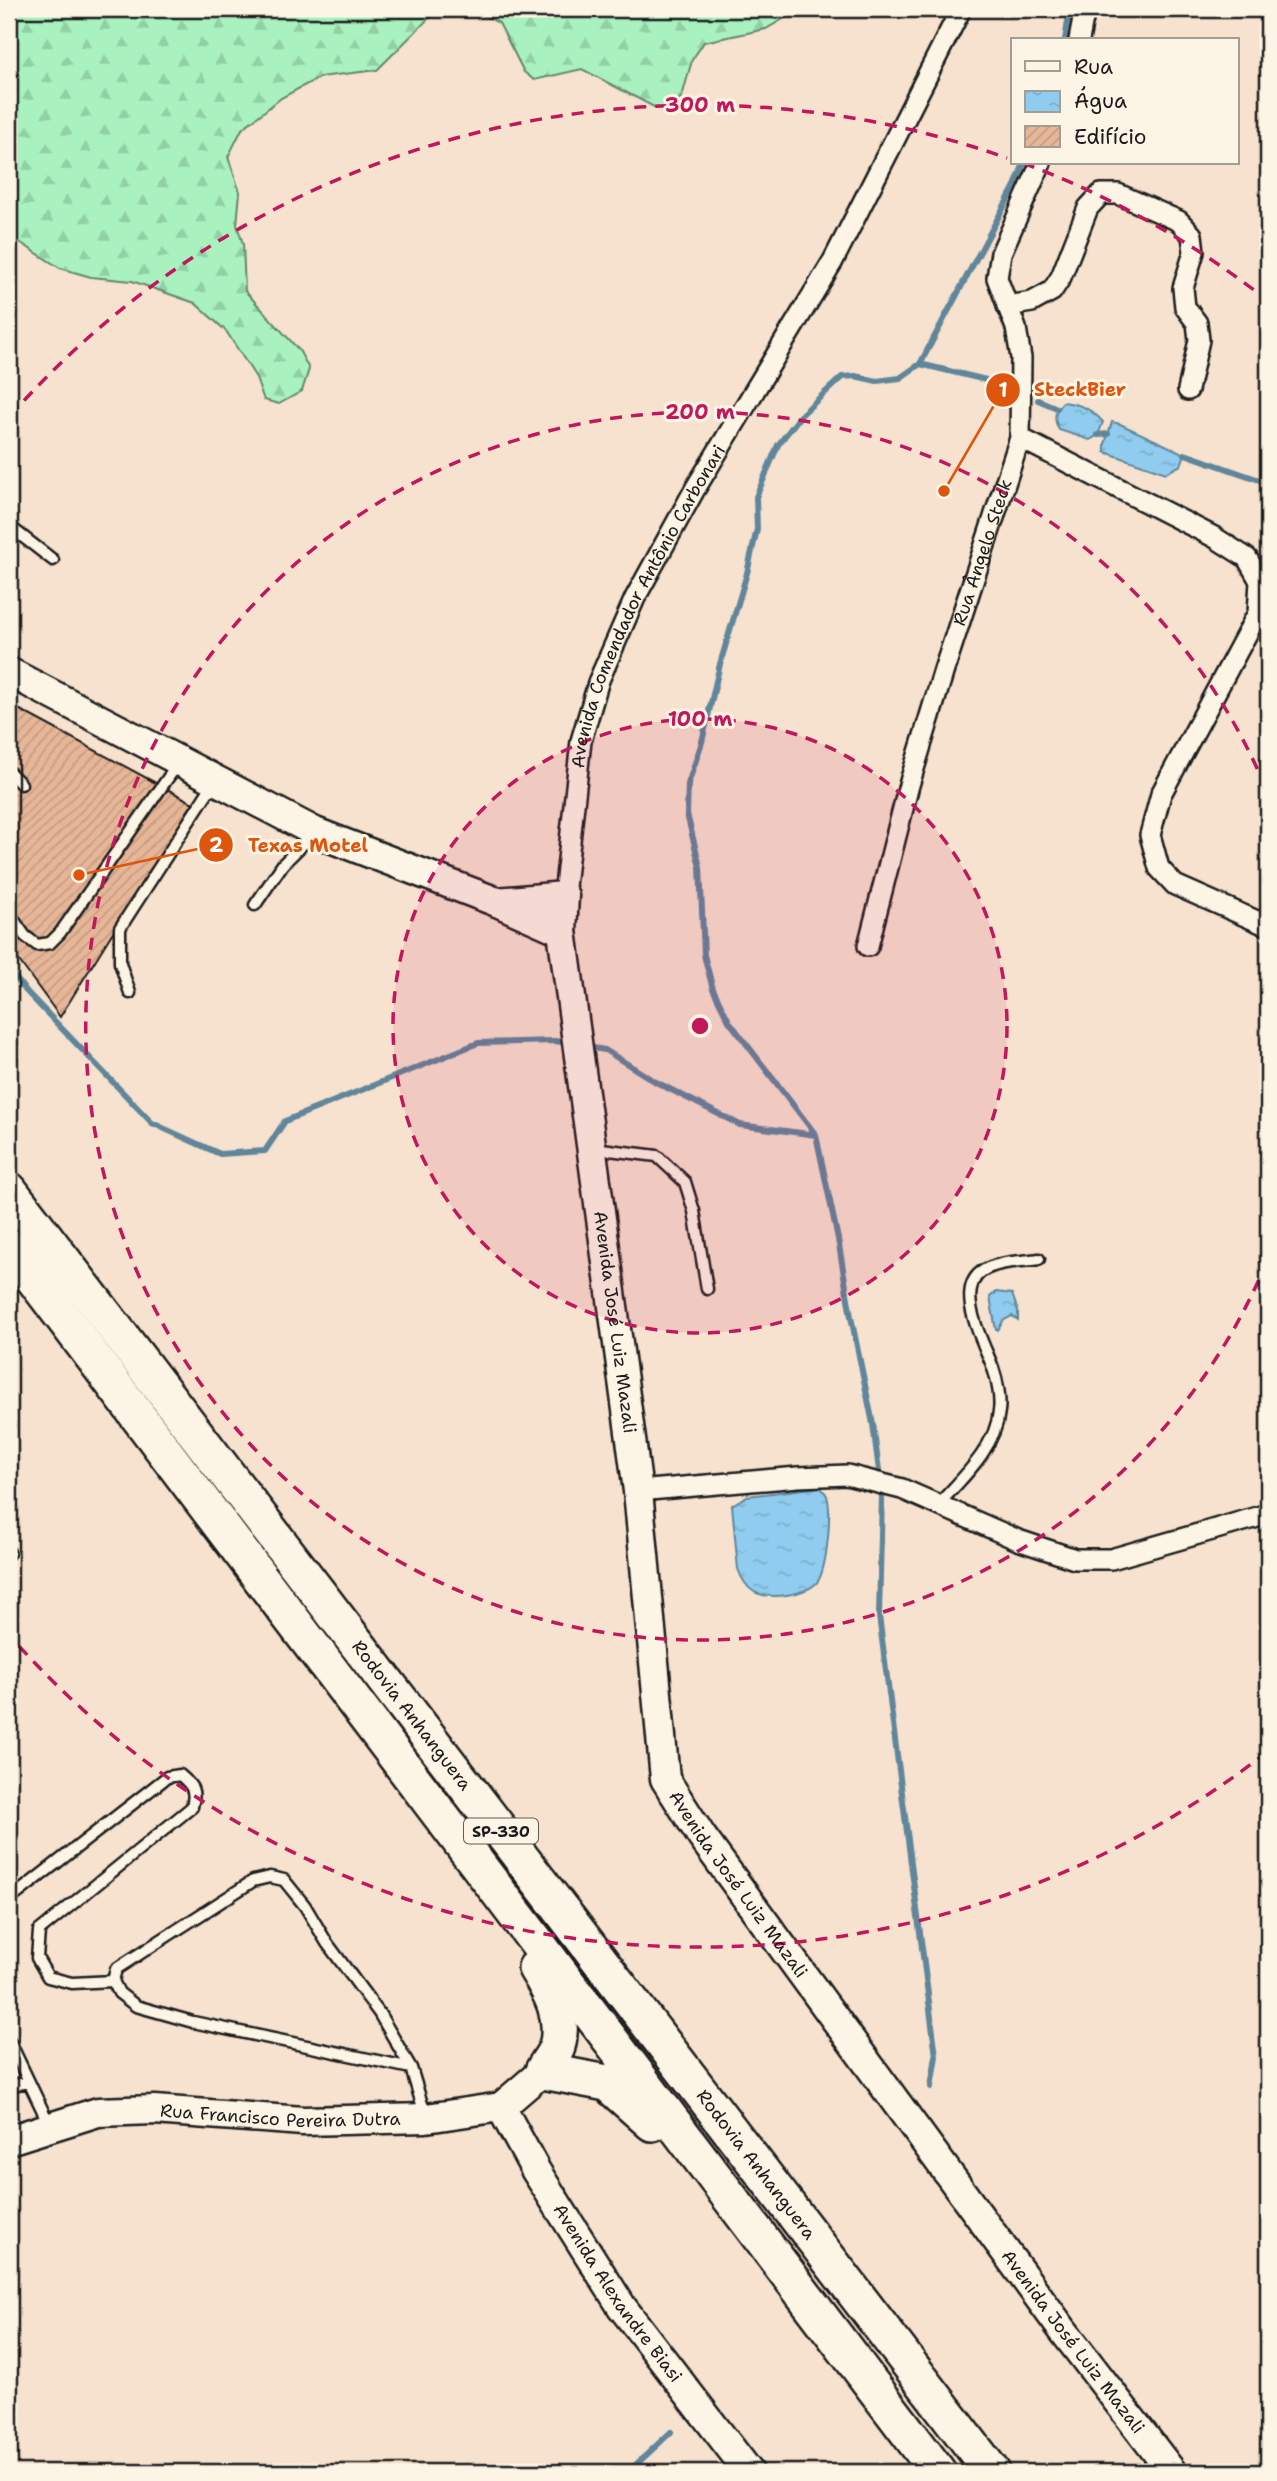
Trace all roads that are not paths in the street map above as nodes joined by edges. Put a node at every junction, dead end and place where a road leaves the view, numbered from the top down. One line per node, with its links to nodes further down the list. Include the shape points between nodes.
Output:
1 (961, 9): 16 (street, Avenida Comendador Antônio Carbonari, via 832,261 695,489 598,680 581,741)
2 (1085, 9): 3 (street)
3 (1079, 38)
4 (1041, 164): 5 (street, Rua Ângelo Steck, via 1001,253 997,278)
5 (1007, 306): 6 (street, via 1032,302 1052,291 1088,208 1101,194 1118,194 1179,221 1192,235 1194,252 1183,288 1185,307 1197,323 1199,340); 7 (street, Rua Ângelo Steck, via 1021,358)
6 (1188, 390)
7 (1020, 438): 20 (street, via 1214,537 1247,558 1260,581 1258,612 1161,794 1150,835 1159,868 1175,885); 22 (street, Rua Ângelo Steck, via 924,734)
8 (9, 526): 9 (lane)
9 (54, 560)
10 (9, 672): 11 (main road)
11 (179, 761): 13 (main road); 19 (lane, via 50,943 37,945)
12 (9, 772): 14 (lane)
13 (216, 780): 15 (main road); 23 (lane, via 120,928 120,963)
14 (21, 783)
15 (315, 832): 17 (main road); 18 (lane, via 283,864)
16 (564, 896): 17 (main road); 21 (main road, Avenida Comendador Antônio Carbonari)
17 (497, 902): 21 (main road)
18 (255, 905)
19 (9, 913)
20 (1268, 926)
21 (562, 931): 24 (main road, Avenida José Luiz Mazali)
22 (868, 946)
23 (130, 993)
24 (589, 1147): 28 (lane, via 657,1156 685,1182); 29 (main road, Avenida José Luiz Mazali)
25 (9, 1190): 47 (highway, Rodovia Anhanguera / SP-330)
26 (9, 1246): 32 (highway, SP-330)
27 (1039, 1259): 30 (lane, via 995,1266 979,1273 972,1286 971,1307 994,1370 1000,1410 990,1441)
28 (707, 1289)
29 (638, 1491): 30 (street, via 847,1475 902,1489); 48 (main road, Avenida José Luiz Mazali, via 665,1779 702,1838 857,2050)
30 (938, 1505): 31 (street, via 1075,1559 1111,1559)
31 (1268, 1514)
32 (468, 1854): 37 (highway, via 554,1998 559,2024 556,2047); 44 (highway, SP-330)
33 (9, 1900): 34 (lane, via 167,1777 180,1775 192,1785 192,1807 38,1931 37,1958 48,1977 72,1983)
34 (113, 1982): 36 (lane, via 136,2006); 36 (lane, via 116,1969 253,1881 284,1880 379,2013)
35 (9, 2040): 38 (lane)
36 (411, 2068): 41 (lane)
37 (543, 2071): 40 (main road); 44 (highway, via 607,2083 642,2112)
38 (28, 2082): 39 (lane); 42 (lane)
39 (9, 2086)
40 (501, 2106): 41 (main road, Rua Francisco Pereira Dutra); 45 (main road, Avenida Alexandre Biasi, via 536,2171 622,2306)
41 (426, 2118): 42 (main road, Rua Francisco Pereira Dutra, via 303,2121 154,2109 98,2112)
42 (50, 2127): 43 (main road, Rua Francisco Pereira Dutra)
43 (9, 2140)
44 (775, 2257): 46 (highway, SP-330)
45 (749, 2472)
46 (938, 2472)
47 (992, 2472)
48 (1172, 2472)

